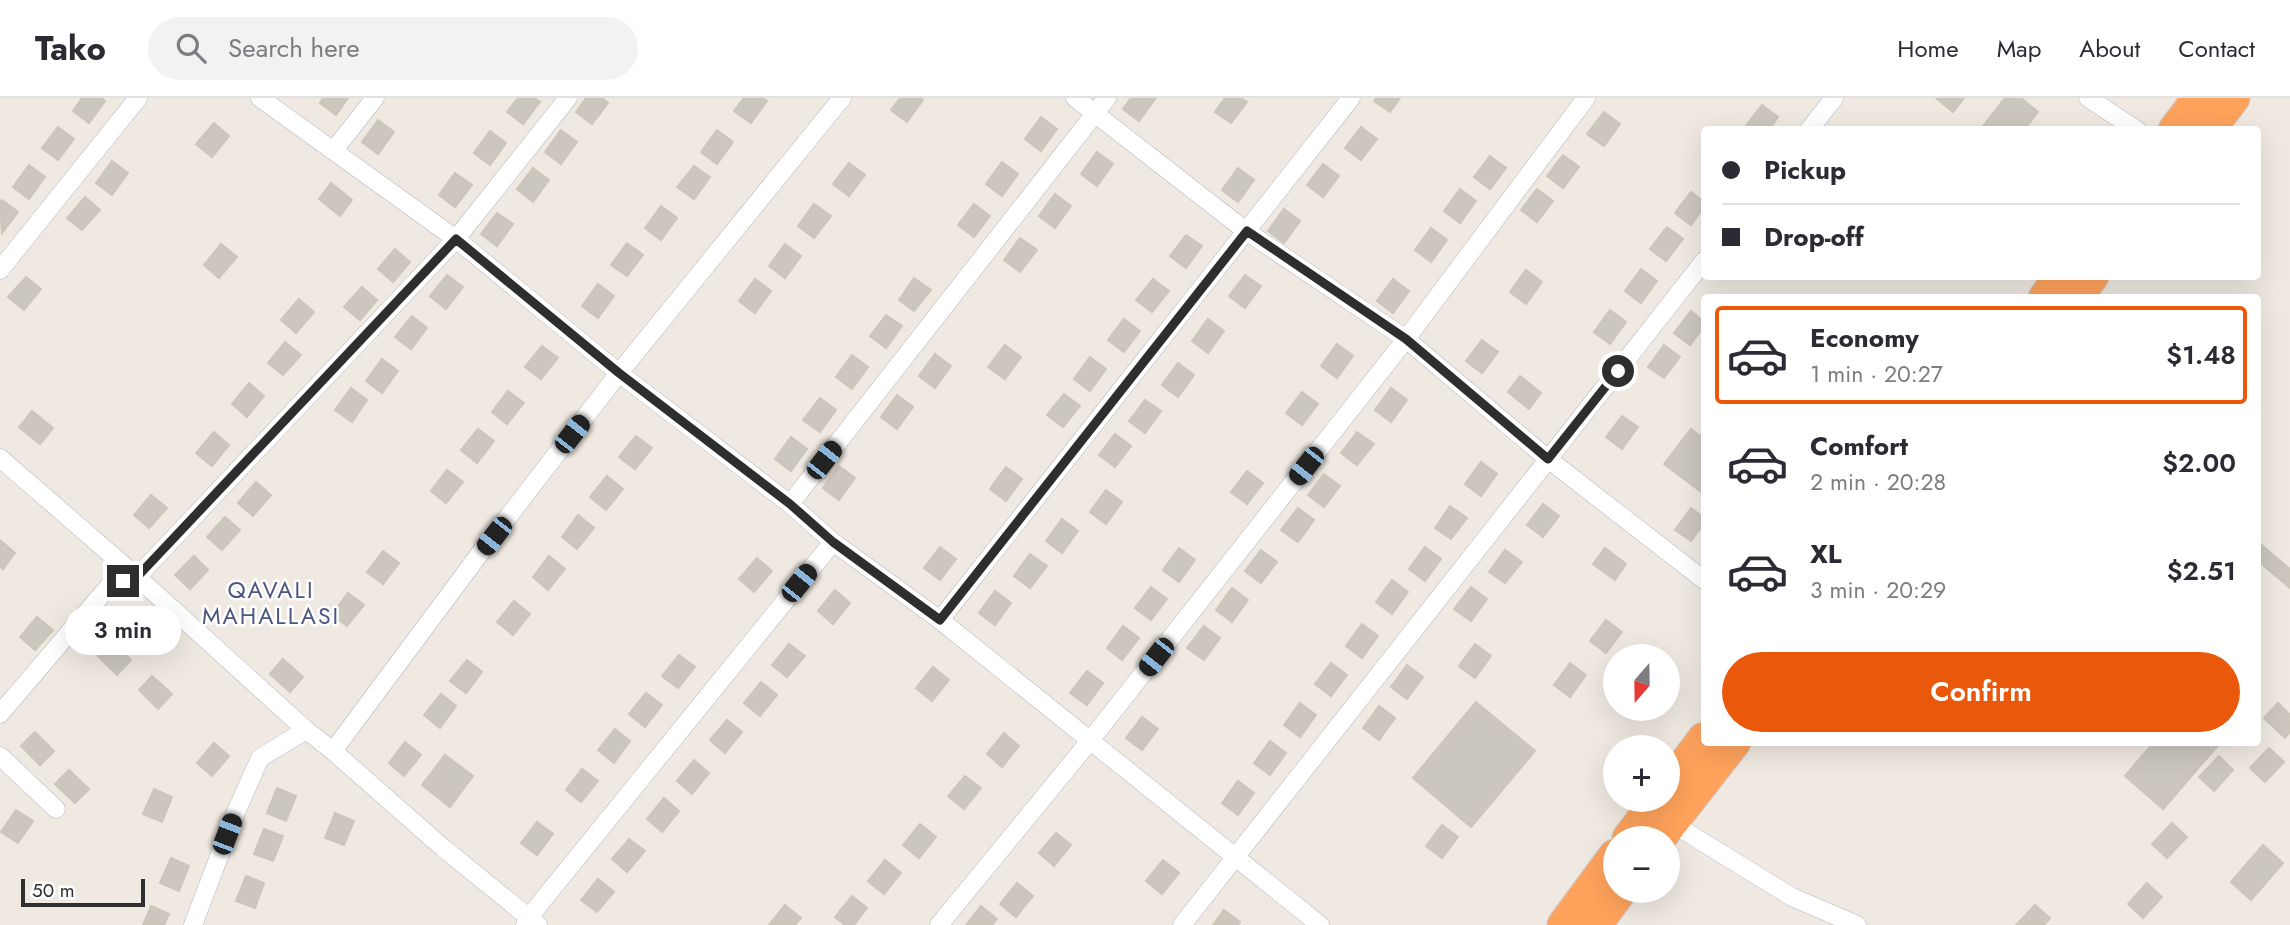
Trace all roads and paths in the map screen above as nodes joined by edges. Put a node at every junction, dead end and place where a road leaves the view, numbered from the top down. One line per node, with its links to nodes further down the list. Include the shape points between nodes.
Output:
1 (138, 98): 23 (street)
2 (260, 98): 19 (street)
3 (375, 98): 19 (street)
4 (568, 98): 21 (street)
5 (842, 98): 27 (street)
6 (1075, 98): 14 (street)
7 (1107, 98): 14 (street)
8 (1351, 98): 20 (street)
9 (1586, 98): 26 (street)
10 (1834, 98): 15 (street)
11 (2088, 98): 16 (street)
12 (2199, 98): 17 (highway)
13 (2233, 98): 18 (highway)
14 (1095, 113): 20 (street); 30 (street)
15 (1812, 126)
16 (2131, 126)
17 (2178, 126)
18 (2211, 126)
19 (334, 150): 21 (street)
20 (1247, 231): 26 (street); 34 (street)
21 (456, 239): 27 (street); 32 (street)
22 (1701, 265): 29 (street)
23 (0, 270)
24 (2089, 280): 25 (highway)
25 (2078, 294)
26 (1406, 339): 29 (street); 37 (street)
27 (619, 373): 30 (street); 40 (street)
28 (0, 458): 32 (street)
29 (1548, 459): 33 (street); 45 (street)
30 (790, 504): 31 (street)
31 (833, 542): 34 (street); 48 (street)
32 (137, 577): 35 (street, via 110,586); 36 (street)
33 (1701, 578)
34 (940, 620): 37 (street)
35 (0, 714)
36 (306, 730): 40 (street); 49 (street, via 260,758)
37 (1089, 742): 45 (street); 50 (street)
38 (1701, 743): 42 (highway)
39 (1730, 746): 44 (highway)
40 (333, 751): 48 (street)
41 (0, 756): 43 (street)
42 (1680, 771)
43 (56, 809)
44 (1662, 820): 55 (street, via 1792,897)
45 (1235, 858): 51 (street); 52 (street)
46 (1603, 872): 53 (highway)
47 (1611, 903): 54 (highway)
48 (531, 922)
49 (193, 925)
50 (939, 925)
51 (1182, 925)
52 (1320, 925)
53 (1563, 925)
54 (1595, 925)
55 (1857, 925)

